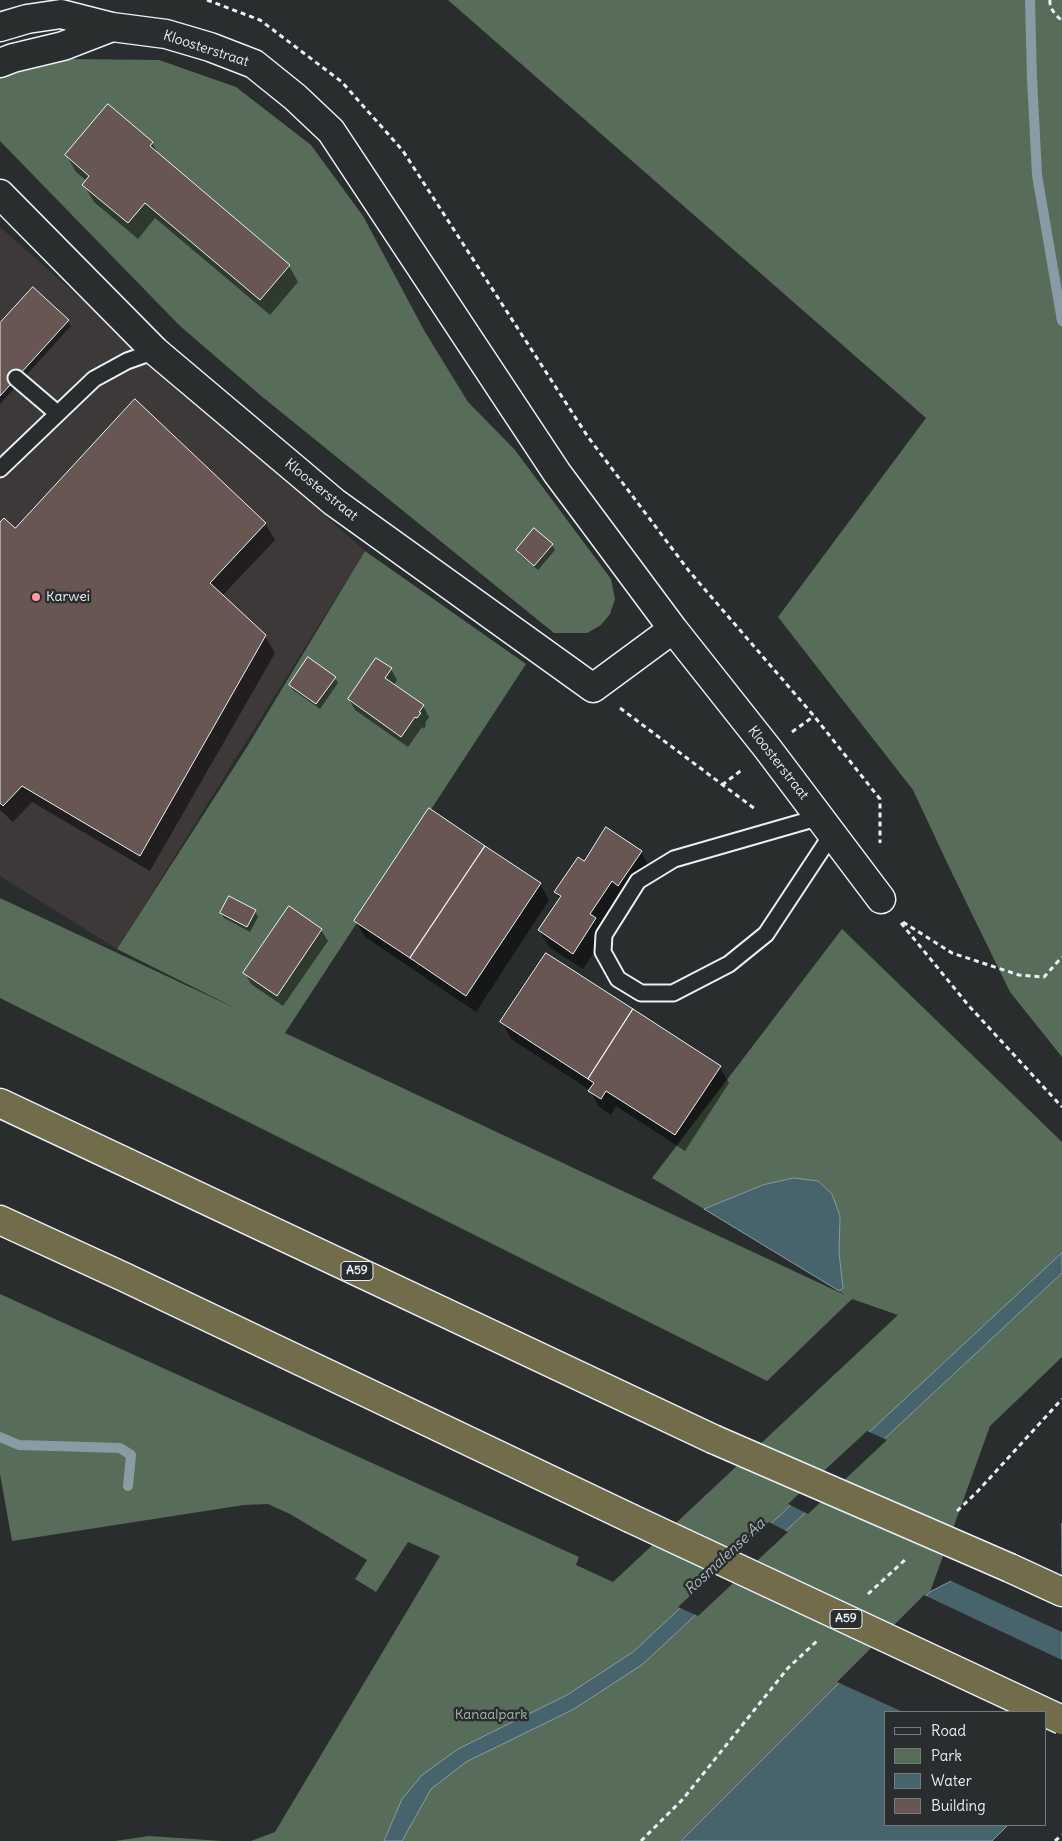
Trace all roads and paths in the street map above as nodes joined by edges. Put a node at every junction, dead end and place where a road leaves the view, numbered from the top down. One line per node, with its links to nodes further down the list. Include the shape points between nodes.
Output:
1 (207, 0): 16 (path, via 260,20 342,82 403,152 594,445 689,571 814,716 880,799)
2 (1050, 0): 3 (path, via 1049,5)
3 (1062, 21)
4 (112, 26): 5 (street, Kloosterstraat, via 61,14); 6 (street, via 62,46); 12 (street, Kloosterstraat, via 166,34 254,64 331,131 556,474)
5 (0, 27)
6 (0, 63)
7 (0, 194): 8 (street, Kloosterstraat)
8 (155, 351): 10 (lane, via 127,361 94,379); 13 (street, Kloosterstraat, via 334,502)
9 (16, 378): 10 (lane)
10 (56, 413): 11 (lane)
11 (0, 469)
12 (673, 629): 13 (street); 15 (street, Kloosterstraat)
13 (593, 688): 14 (path)
14 (722, 785)
15 (826, 826): 15 (lane, via 674,859 638,881 604,935 603,952 618,979 641,993 673,993 729,964 766,934); 17 (street, Kloosterstraat)
16 (880, 849)
17 (881, 899)
18 (1062, 957): 20 (path, via 1044,978 1019,975 952,953 898,920 970,1006)
19 (0, 1103): 22 (highway, A59, bridge, via 713,1439)
20 (1062, 1107)
21 (0, 1220): 23 (highway, A59, bridge)
22 (1062, 1592)
23 (1043, 1711)
24 (1047, 1713): 25 (highway, A59, bridge)
25 (1062, 1720)
26 (1062, 1835): 27 (path)
27 (1056, 1841)

